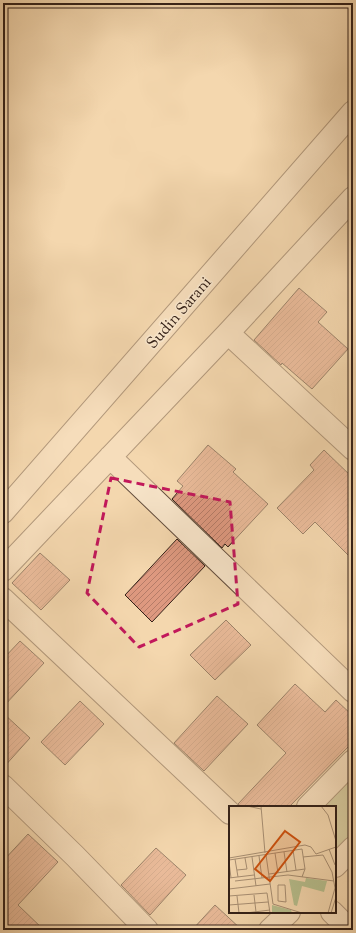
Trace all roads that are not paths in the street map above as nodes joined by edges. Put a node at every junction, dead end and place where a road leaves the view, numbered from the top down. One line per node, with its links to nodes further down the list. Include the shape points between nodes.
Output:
1 (353, 112): 6 (street, Sudin Sarani)
2 (352, 202): 3 (street)
3 (228, 333): 4 (street); 5 (street)
4 (353, 449)
5 (110, 456): 7 (street); 9 (street)
6 (3, 512)
7 (3, 570)
8 (3, 599): 13 (street)
9 (353, 692)
10 (353, 761): 12 (street)
11 (3, 786): 18 (street)
12 (309, 806)
13 (229, 812)
14 (353, 848): 15 (street)
15 (336, 865)
16 (288, 913): 19 (street)
17 (333, 913): 20 (street)
18 (147, 930)
19 (270, 930)
20 (350, 930)

